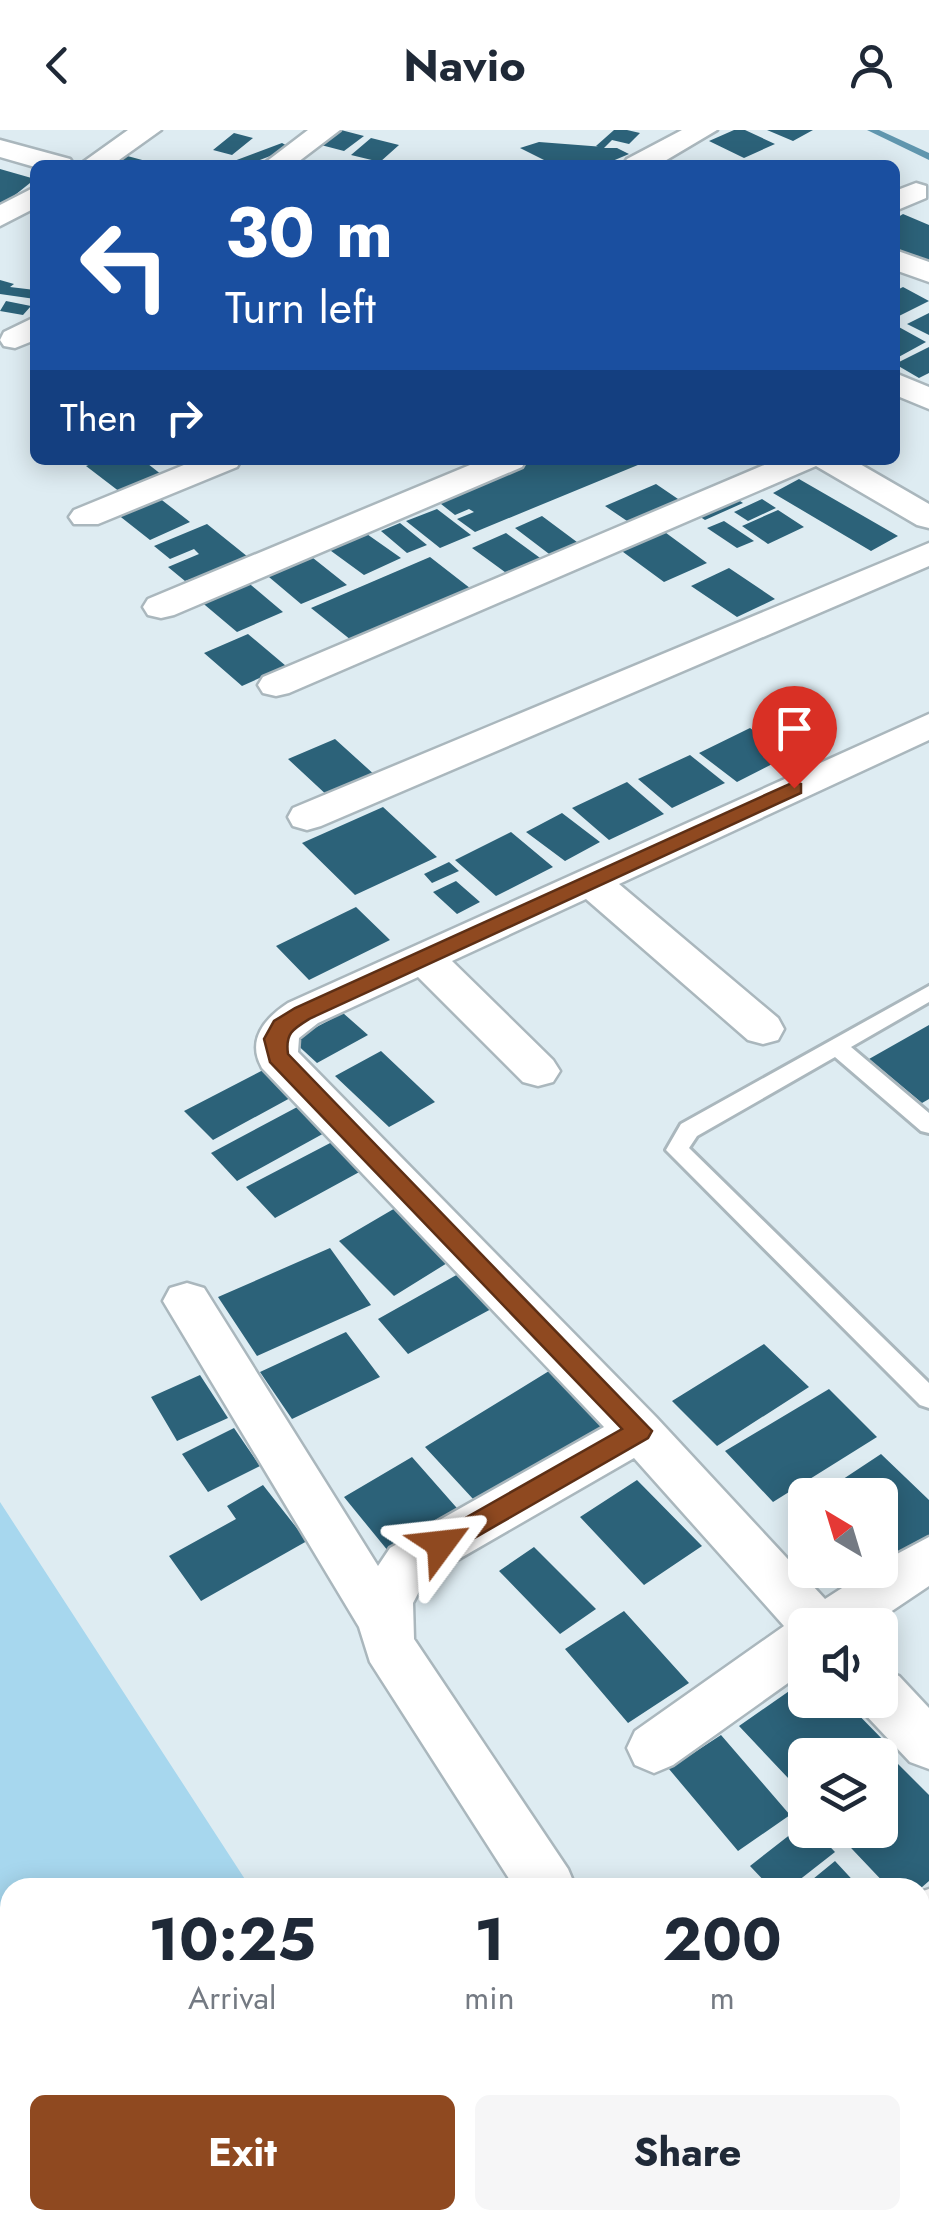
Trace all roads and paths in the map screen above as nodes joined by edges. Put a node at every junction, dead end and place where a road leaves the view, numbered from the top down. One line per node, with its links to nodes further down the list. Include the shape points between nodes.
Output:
1 (147, 130): 6 (street)
2 (326, 130): 7 (street)
3 (694, 131): 8 (street)
4 (0, 148): 5 (street)
5 (42, 160)
6 (100, 160)
7 (283, 160)
8 (645, 160)
9 (30, 199): 10 (street)
10 (0, 218)
11 (900, 261): 12 (street)
12 (929, 273)
13 (900, 385): 14 (street)
14 (929, 399)
15 (213, 465): 19 (street)
16 (498, 465): 22 (street)
17 (792, 465): 23 (street)
18 (838, 465): 20 (street)
19 (86, 517)
20 (929, 518)
21 (929, 553): 25 (street)
22 (160, 607)
23 (276, 685)
24 (929, 726): 26 (street)
25 (307, 817)
26 (591, 882): 27 (street); 29 (street)
27 (422, 956): 31 (street); 35 (street, via 281,1026 277,1057)
28 (929, 994): 30 (lane)
29 (763, 1029)
30 (836, 1046): 32 (lane); 34 (lane, via 689,1130 677,1150)
31 (538, 1071)
32 (929, 1125)
33 (187, 1301): 39 (street)
34 (929, 1398)
35 (640, 1431): 37 (street); 39 (street, via 408,1564 391,1585)
36 (929, 1559): 38 (street)
37 (801, 1608)
38 (854, 1608)
39 (382, 1618): 44 (street, via 390,1646)
40 (788, 1653): 43 (street)
41 (898, 1712): 42 (street)
42 (929, 1746)
43 (654, 1748)
44 (541, 1878)

